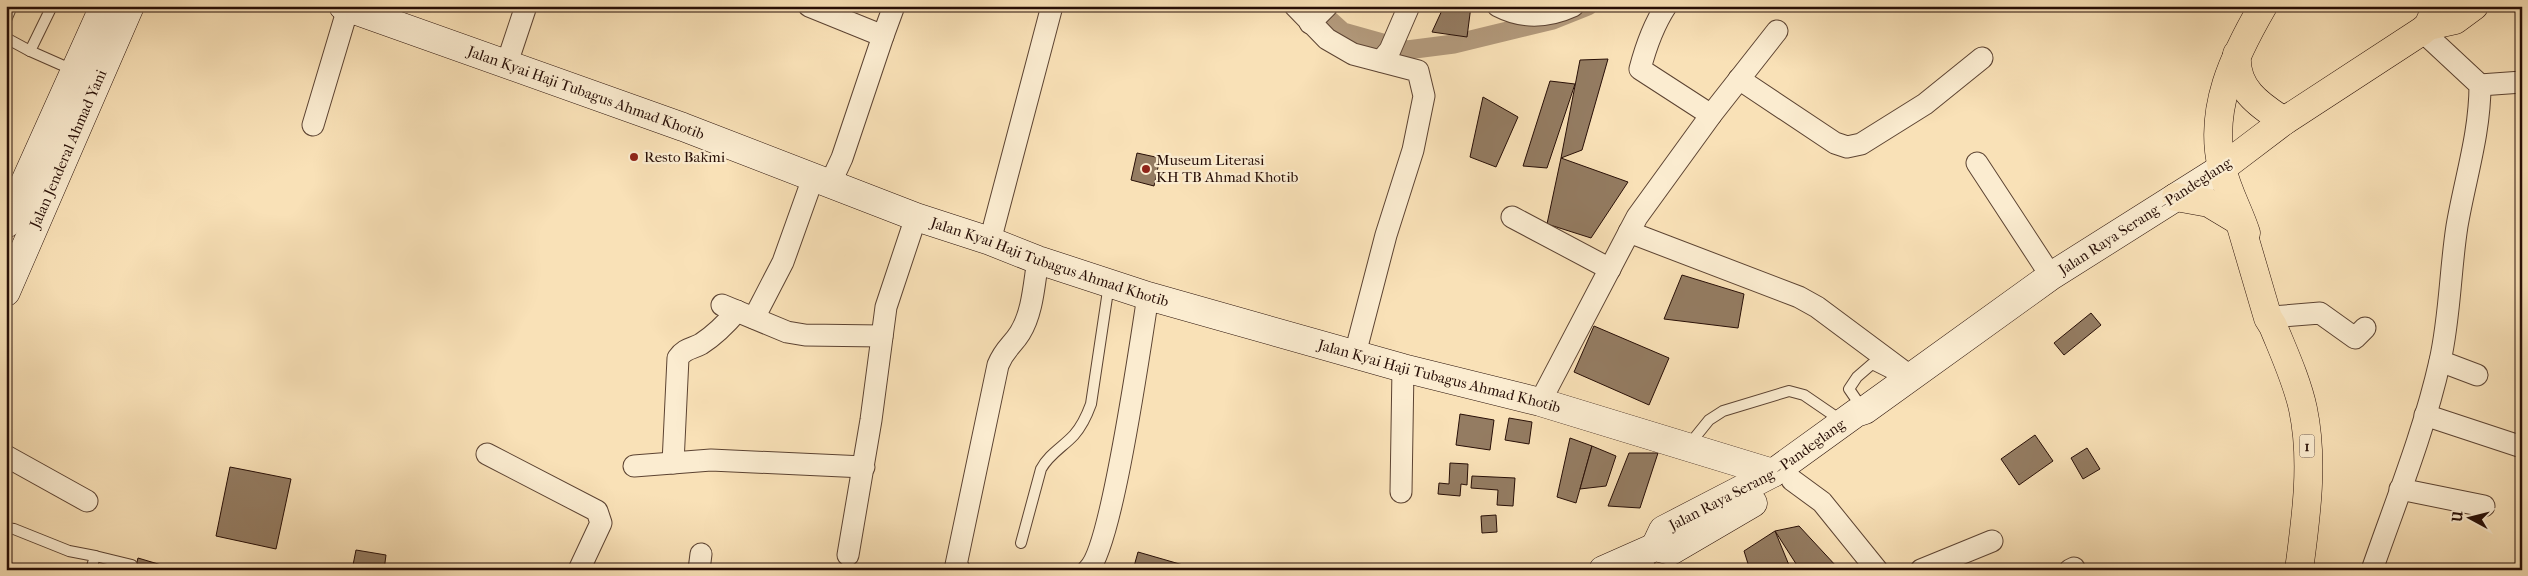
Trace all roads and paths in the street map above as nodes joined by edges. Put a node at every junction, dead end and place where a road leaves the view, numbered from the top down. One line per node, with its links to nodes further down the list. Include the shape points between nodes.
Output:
1 (12, 6): 18 (lane)
2 (52, 6): 24 (lane)
3 (104, 6): 28 (street, Jalan Jenderal Ahmad Yani)
4 (130, 6): 49 (street, Jalan Jenderal Ahmad Yani)
5 (526, 6): 27 (street)
6 (809, 6): 21 (street)
7 (894, 6): 21 (street)
8 (1052, 6): 44 (street)
9 (1295, 6): 17 (street)
10 (1409, 6): 25 (street)
11 (1498, 6): 12 (street, via 1531,16)
12 (1574, 6)
13 (1666, 6): 32 (street, via 1654,27 1640,69)
14 (2263, 6): 23 (highway)
15 (2474, 6): 19 (highway, Jalan Raya Serang - Pandeglang, via 2455,20)
16 (345, 7): 27 (street, Jalan Kyai Haji Tubagus Ahmad Khotib); 33 (street)
17 (1319, 15): 25 (street, via 1326,39 1353,54)
18 (6, 20)
19 (2429, 21): 31 (street); 34 (highway, Jalan Raya Serang - Pandeglang)
20 (1777, 31): 29 (street)
21 (883, 36): 37 (street, via 842,158)
22 (6, 38): 24 (lane)
23 (2238, 50): 34 (highway, via 2236,68 2241,82); 36 (highway, via 2218,120)
24 (30, 51): 28 (lane)
25 (1385, 55): 55 (street, via 1418,70 1424,96)
26 (1982, 58): 29 (street, via 1925,104 1861,144 1846,147 1835,143)
27 (506, 66): 37 (street, Jalan Kyai Haji Tubagus Ahmad Khotib)
28 (76, 71): 42 (street, Jalan Jenderal Ahmad Yani)
29 (1739, 79): 32 (street)
30 (2522, 82): 31 (street)
31 (2480, 85): 56 (street, via 2477,133 2457,226)
32 (1711, 115): 43 (street)
33 (313, 125)
34 (2278, 126): 36 (highway, Jalan Raya Serang - Pandeglang); 41 (highway, via 2246,175)
35 (1976, 163): 47 (street)
36 (2222, 168): 38 (street, Jalan Raya Serang - Pandeglang); 41 (highway)
37 (822, 181): 39 (street, Jalan Kyai Haji Tubagus Ahmad Khotib); 51 (street, via 783,262)
38 (2176, 197): 41 (highway, via 2209,203); 47 (street, Jalan Raya Serang - Pandeglang)
39 (916, 217): 44 (street, Jalan Kyai Haji Tubagus Ahmad Khotib); 54 (street, via 886,307)
40 (1512, 217): 46 (street)
41 (2240, 219): 52 (highway, via 2268,318)
42 (6, 224)
43 (1629, 232): 46 (street); 59 (street, via 1799,297 1817,307)
44 (990, 241): 45 (street, Jalan Kyai Haji Tubagus Ahmad Khotib)
45 (1038, 260): 48 (street, Jalan Kyai Haji Tubagus Ahmad Khotib); 85 (street, via 1026,321 1020,334 1005,348 998,365 956,565)
46 (1610, 269): 60 (street)
47 (2051, 276): 59 (street, Jalan Raya Serang - Pandeglang)
48 (1109, 283): 50 (street, Jalan Kyai Haji Tubagus Ahmad Khotib); 77 (lane, via 1091,404 1074,435 1047,459 1041,469)
49 (6, 292)
50 (1148, 296): 55 (street, Jalan Kyai Haji Tubagus Ahmad Khotib); 86 (street, via 1120,462 1098,553)
51 (738, 312): 54 (street, via 787,332 805,335); 67 (street, via 700,345 683,350 678,358)
52 (2273, 322): 53 (street, via 2320,313 2355,338); 82 (highway, 1, via 2298,390 2306,426 2307,495)
53 (2365, 328)
54 (882, 336): 69 (street)
55 (1355, 354): 57 (street, Jalan Kyai Haji Tubagus Ahmad Khotib)
56 (2440, 361): 58 (street); 61 (street)
57 (1404, 368): 60 (street, Jalan Kyai Haji Tubagus Ahmad Khotib); 72 (street)
58 (2476, 375)
59 (1907, 380): 62 (street, Jalan Raya Serang - Pandeglang)
60 (1540, 402): 63 (street, Jalan Kyai Haji Tubagus Ahmad Khotib)
61 (2425, 415): 64 (street); 71 (street)
62 (1854, 416): 63 (lane, via 1789,391 1723,411 1709,420); 70 (street, Jalan Raya Serang - Pandeglang)
63 (1687, 447): 70 (street, Jalan Kyai Haji Tubagus Ahmad Khotib)
64 (2522, 447)
65 (487, 454): 84 (street, via 596,510 601,523)
66 (6, 456): 73 (street)
67 (673, 463): 68 (street); 69 (street, via 712,460)
68 (634, 466)
69 (864, 468): 78 (street)
70 (1783, 476): 80 (street, Jalan Raya Serang - Pandeglang, via 1663,530); 88 (street, via 1822,502)
71 (2400, 490): 74 (street); 90 (street)
72 (1401, 492)
73 (87, 501)
74 (2484, 506)
75 (6, 528): 79 (lane, via 69,551)
76 (1992, 541): 89 (street)
77 (1021, 542)
78 (848, 555)
79 (95, 556): 81 (lane); 83 (lane)
80 (1650, 556): 87 (street, Jalan Raya Serang - Pandeglang)
81 (132, 565)
82 (2301, 569)
83 (92, 570)
84 (579, 570)
85 (960, 570)
86 (1088, 570)
87 (1603, 570)
88 (1877, 570)
89 (1921, 570)
90 (2372, 570)

